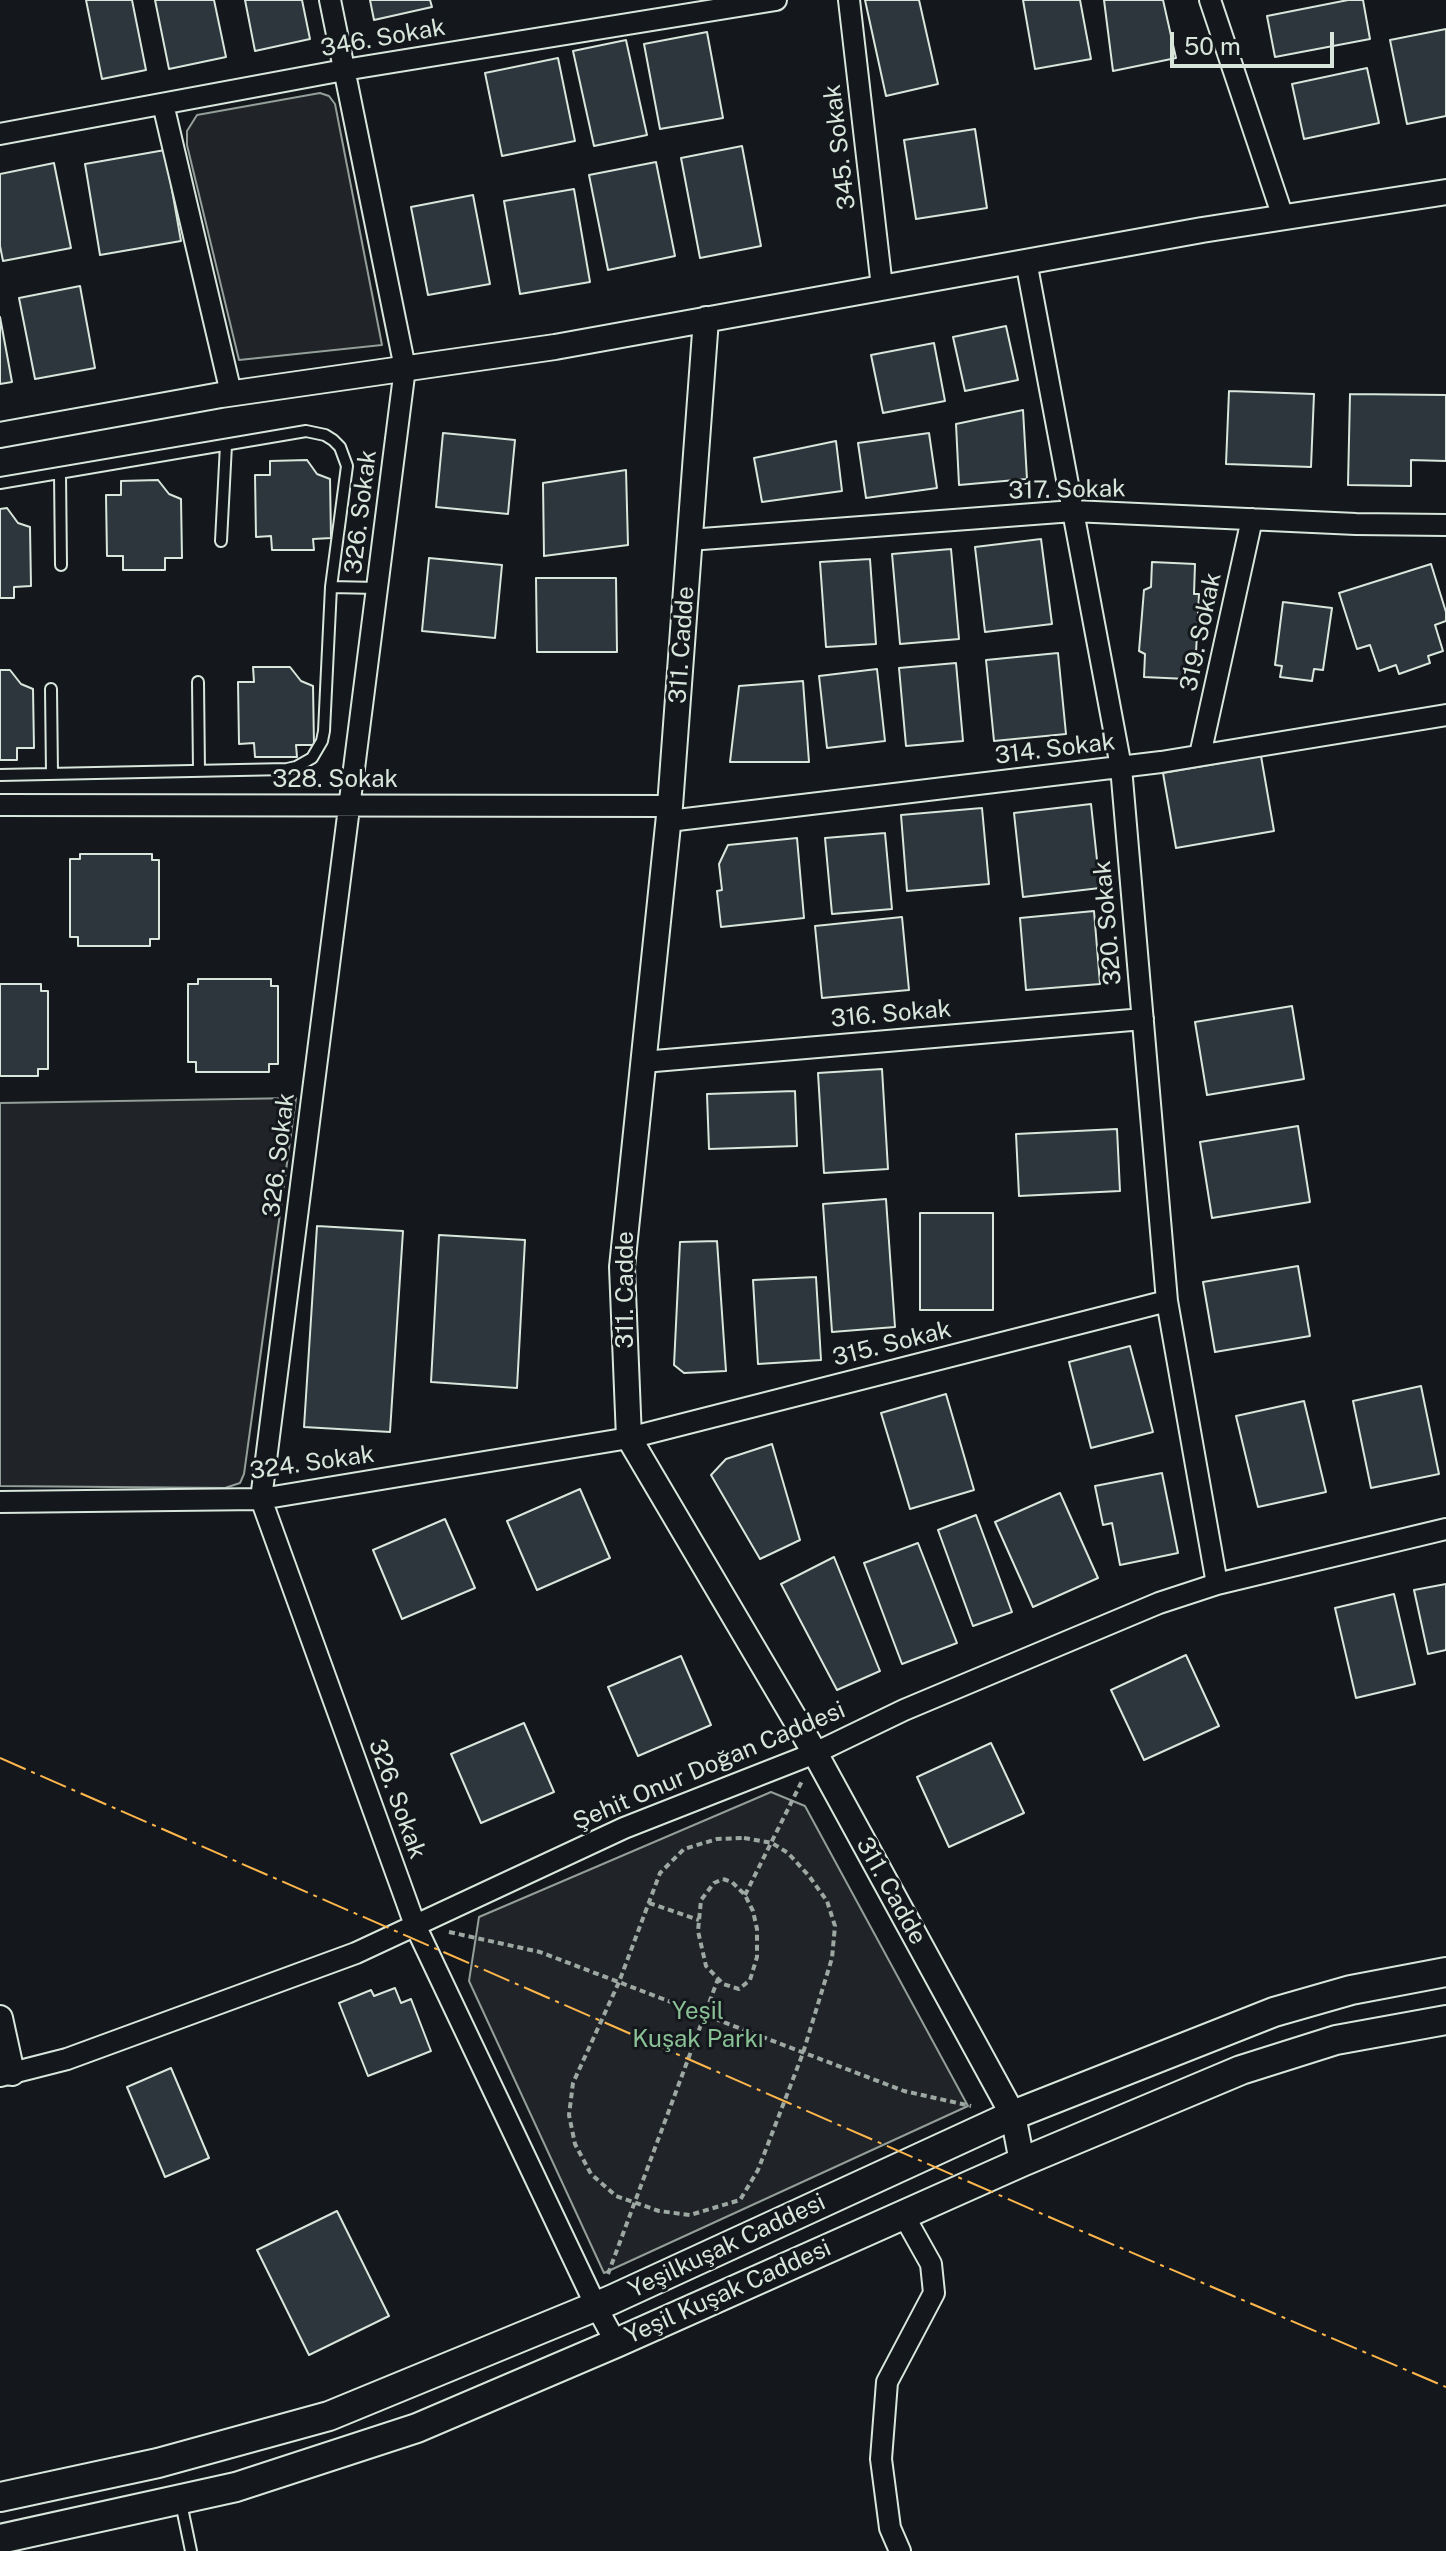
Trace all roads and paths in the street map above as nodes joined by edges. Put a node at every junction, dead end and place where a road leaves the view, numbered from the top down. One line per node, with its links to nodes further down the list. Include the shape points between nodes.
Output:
1 (330, 0): 5 (street, 326. Sokak)
2 (776, 0): 5 (street, 346. Sokak)
3 (849, 0): 11 (street, 345. Sokak)
4 (1210, 0): 9 (street)
5 (344, 70): 6 (street, 346. Sokak); 13 (street, 326. Sokak)
6 (163, 104): 7 (street, 346. Sokak); 14 (street)
7 (0, 134)
8 (1446, 192): 9 (street)
9 (1283, 217): 10 (street)
10 (1026, 261): 11 (street); 19 (street, 320. Sokak)
11 (882, 287): 12 (street)
12 (706, 319): 13 (street); 22 (street, 311. Cadde)
13 (405, 368): 14 (street); 26 (street, 326. Sokak)
14 (231, 393): 15 (street)
15 (0, 435)
16 (226, 445): 17 (lane); 23 (lane); 25 (lane, via 306,431 325,435 340,447 347,466)
17 (60, 473): 18 (lane); 24 (lane)
18 (0, 483)
19 (1073, 511): 20 (street, 317. Sokak); 22 (street, 317. Sokak); 31 (street, 320. Sokak)
20 (1252, 519): 21 (street, 317. Sokak); 30 (street, 319. Sokak)
21 (1446, 525)
22 (689, 540): 37 (street, 311. Cadde)
23 (221, 541)
24 (61, 565)
25 (331, 587): 26 (lane); 32 (lane, via 324,731 318,750 305,763 287,769)
26 (378, 588): 36 (street, 326. Sokak)
27 (198, 682): 32 (lane)
28 (51, 689): 33 (lane)
29 (1446, 715): 30 (street, 314. Sokak)
30 (1200, 755): 31 (street, 314. Sokak)
31 (1121, 767): 37 (street, 314. Sokak); 38 (street, 320. Sokak)
32 (199, 771): 33 (lane)
33 (52, 774): 34 (lane)
34 (0, 775)
35 (0, 805): 36 (street, 328. Sokak)
36 (351, 806): 37 (street, 328. Sokak); 42 (street, 326. Sokak)
37 (669, 814): 39 (street, 311. Cadde)
38 (1143, 1019): 39 (street, 316. Sokak); 40 (street, 320. Sokak)
39 (643, 1062): 41 (street, 311. Cadde, via 622,1267)
40 (1167, 1301): 41 (street, 315. Sokak); 45 (street, 320. Sokak)
41 (629, 1438): 42 (street, 324. Sokak); 46 (street, 311. Cadde)
42 (261, 1499): 43 (street, 324. Sokak); 51 (street, 326. Sokak)
43 (0, 1502)
44 (1446, 1529): 45 (street, Şehit Onur Doğan Caddesi)
45 (1217, 1584): 46 (street, Şehit Onur Doğan Caddesi, via 1113,1621)
46 (815, 1753): 47 (path); 51 (street, Şehit Onur Doğan Caddesi, via 624,1828); 60 (street, 311. Cadde)
47 (772, 1843): 48 (path); 49 (path, via 717,1839 684,1849 660,1873); 58 (path, via 809,1876 827,1901 835,1926 832,1958)
48 (745, 1895): 50 (path, via 732,1882 714,1883 701,1900); 53 (path, via 757,1929 750,1980 739,1989)
49 (649, 1903): 50 (path); 54 (path)
50 (699, 1920): 53 (path, via 706,1966)
51 (415, 1925): 54 (path, via 540,1952); 59 (street, Şehit Onur Doğan Caddesi, via 356,1953 110,2044); 64 (street, 326. Sokak)
52 (1446, 1972): 60 (main road, Yeşilkuşak Caddesi, via 1274,2012)
53 (718, 1979): 55 (path)
54 (619, 1982): 55 (path); 62 (path, via 573,2083 569,2115 575,2144 591,2174)
55 (705, 2015): 58 (path); 62 (path)
56 (0, 2018): 59 (street)
57 (1446, 2020): 61 (main road, Yeşil Kuşak Caddesi, via 1294,2052)
58 (803, 2053): 60 (path, via 904,2091); 62 (path, via 758,2170 740,2200 690,2215)
59 (6, 2075)
60 (1013, 2115): 61 (street, 311. Cadde); 64 (main road, Yeşilkuşak Caddesi)
61 (1022, 2162): 63 (main road, Yeşil Kuşak Caddesi)
62 (633, 2203): 64 (path)
63 (903, 2214): 65 (main road, Yeşil Kuşak Caddesi); 70 (street, via 931,2264 934,2293 887,2382 881,2459 890,2528)
64 (596, 2306): 65 (street, 326. Sokak); 66 (main road, Yeşilkuşak Caddesi, via 329,2416 173,2459)
65 (616, 2343): 67 (main road, Yeşil Kuşak Caddesi, via 417,2428)
66 (0, 2497)
67 (181, 2501): 68 (main road, Yeşil Kuşak Caddesi); 69 (lane)
68 (0, 2539)
69 (191, 2551)
70 (900, 2551)

